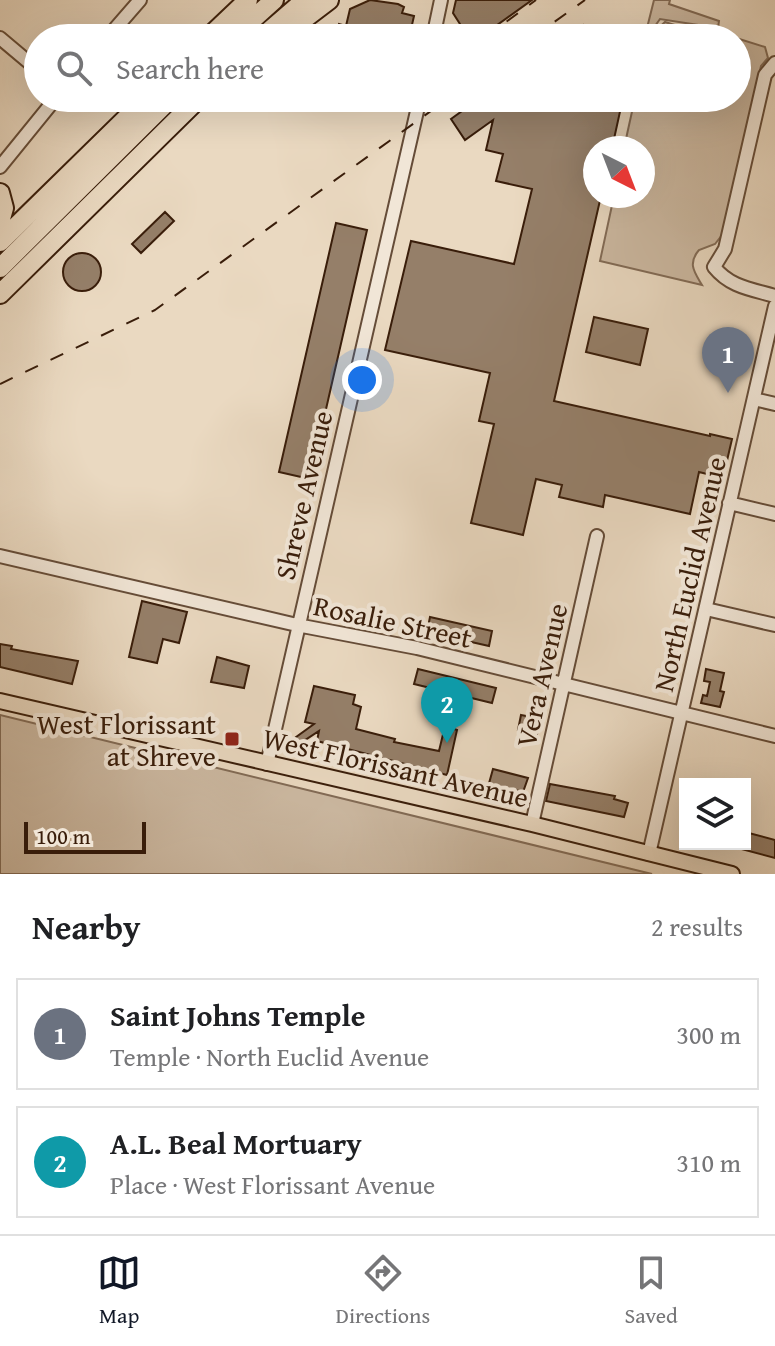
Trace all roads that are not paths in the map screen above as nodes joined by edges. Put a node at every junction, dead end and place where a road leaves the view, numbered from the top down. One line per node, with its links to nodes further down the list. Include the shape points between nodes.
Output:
1 (140, 0): 7 (street)
2 (248, 0): 8 (highway)
3 (274, 0): 9 (highway)
4 (305, 0): 10 (highway)
5 (329, 0): 11 (highway)
6 (441, 0): 12 (street)
7 (119, 24)
8 (223, 24)
9 (247, 24)
10 (277, 24)
11 (297, 24)
12 (436, 24)
13 (0, 38): 14 (street)
14 (24, 58)
15 (775, 63): 27 (street, via 765,75 725,249 714,267 736,286)
16 (45, 112): 21 (street)
17 (133, 112): 24 (highway)
18 (157, 112): 25 (highway)
19 (185, 112): 26 (highway)
20 (417, 112): 36 (street, Shreve Avenue)
21 (0, 167)
22 (0, 193): 23 (highway)
23 (0, 222)
24 (0, 242)
25 (0, 268)
26 (0, 294)
27 (775, 296)
28 (775, 306): 29 (street, North Euclid Avenue)
29 (754, 399): 30 (street); 31 (street, North Euclid Avenue)
30 (775, 404)
31 (729, 503): 32 (street); 35 (street, North Euclid Avenue)
32 (775, 514)
33 (597, 536): 38 (street, Vera Avenue)
34 (0, 556): 36 (street, Rosalie Street)
35 (706, 609): 37 (street); 40 (street, North Euclid Avenue)
36 (297, 625): 38 (street, Rosalie Street); 42 (street, Shreve Avenue)
37 (775, 625)
38 (563, 684): 40 (street, Rosalie Street); 43 (street, Vera Avenue)
39 (0, 701): 42 (main road, West Florissant Avenue)
40 (682, 714): 41 (street, Rosalie Street); 44 (street, North Euclid Avenue)
41 (775, 736)
42 (267, 764): 43 (main road, West Florissant Avenue)
43 (532, 824): 44 (main road, West Florissant Avenue)
44 (649, 854): 45 (main road, West Florissant Avenue)
45 (732, 874)

